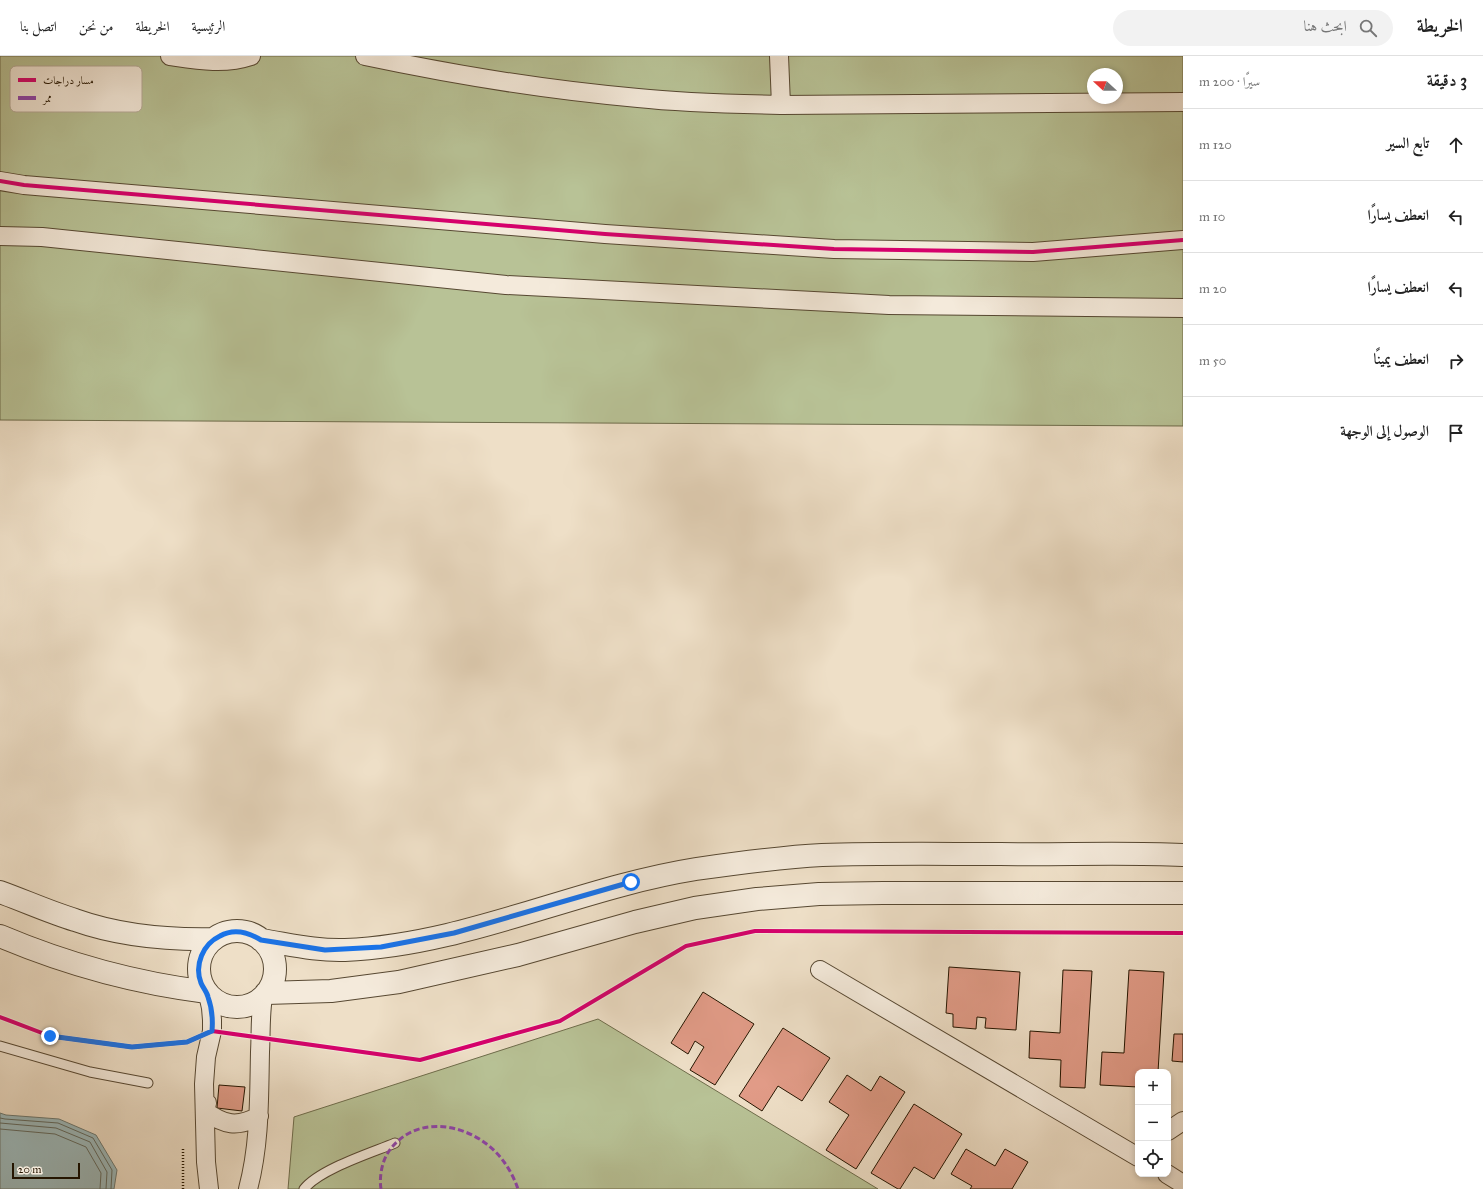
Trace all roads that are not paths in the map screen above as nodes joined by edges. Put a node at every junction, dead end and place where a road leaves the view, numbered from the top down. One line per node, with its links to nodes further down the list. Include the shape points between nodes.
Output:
1 (170, 56): 2 (street, via 208,61)
2 (251, 56)
3 (365, 56): 6 (street, via 564,91 714,103)
4 (779, 56): 6 (street)
5 (1183, 102): 6 (street)
6 (780, 105)
7 (0, 181): 9 (street, via 605,234 834,249 1033,252)
8 (0, 236): 10 (street, via 506,284 889,304)
9 (1183, 240)
10 (1183, 308)
11 (1183, 855): 16 (street, via 884,854 756,860 631,882 454,933 381,947 325,950)
12 (0, 892): 15 (street, via 76,921 102,928 157,938)
13 (1183, 893): 19 (street, via 883,893 757,898 695,908 635,922 518,955 399,982 331,991)
14 (0, 936): 18 (street, via 34,950 105,972 161,986)
15 (214, 938): 16 (street, via 223,934 243,932); 18 (street, via 204,950 199,964 201,984)
16 (261, 940): 19 (street, via 272,956 274,966 271,985)
17 (820, 970): 27 (street)
18 (207, 993): 19 (street, via 230,1007 248,1006); 22 (street, via 211,1008 212,1031 204,1070)
19 (264, 995): 23 (street, via 260,1024)
20 (0, 1046): 21 (lane, via 90,1072)
21 (148, 1083)
22 (205, 1111): 23 (street, via 225,1123 248,1122); 30 (street)
23 (259, 1116): 31 (street)
24 (1183, 1122): 25 (street)
25 (1171, 1129)
26 (395, 1142): 32 (lane, via 321,1174)
27 (1135, 1155)
28 (1171, 1176): 29 (street)
29 (1183, 1184)
30 (208, 1189)
31 (248, 1189)
32 (304, 1189)

